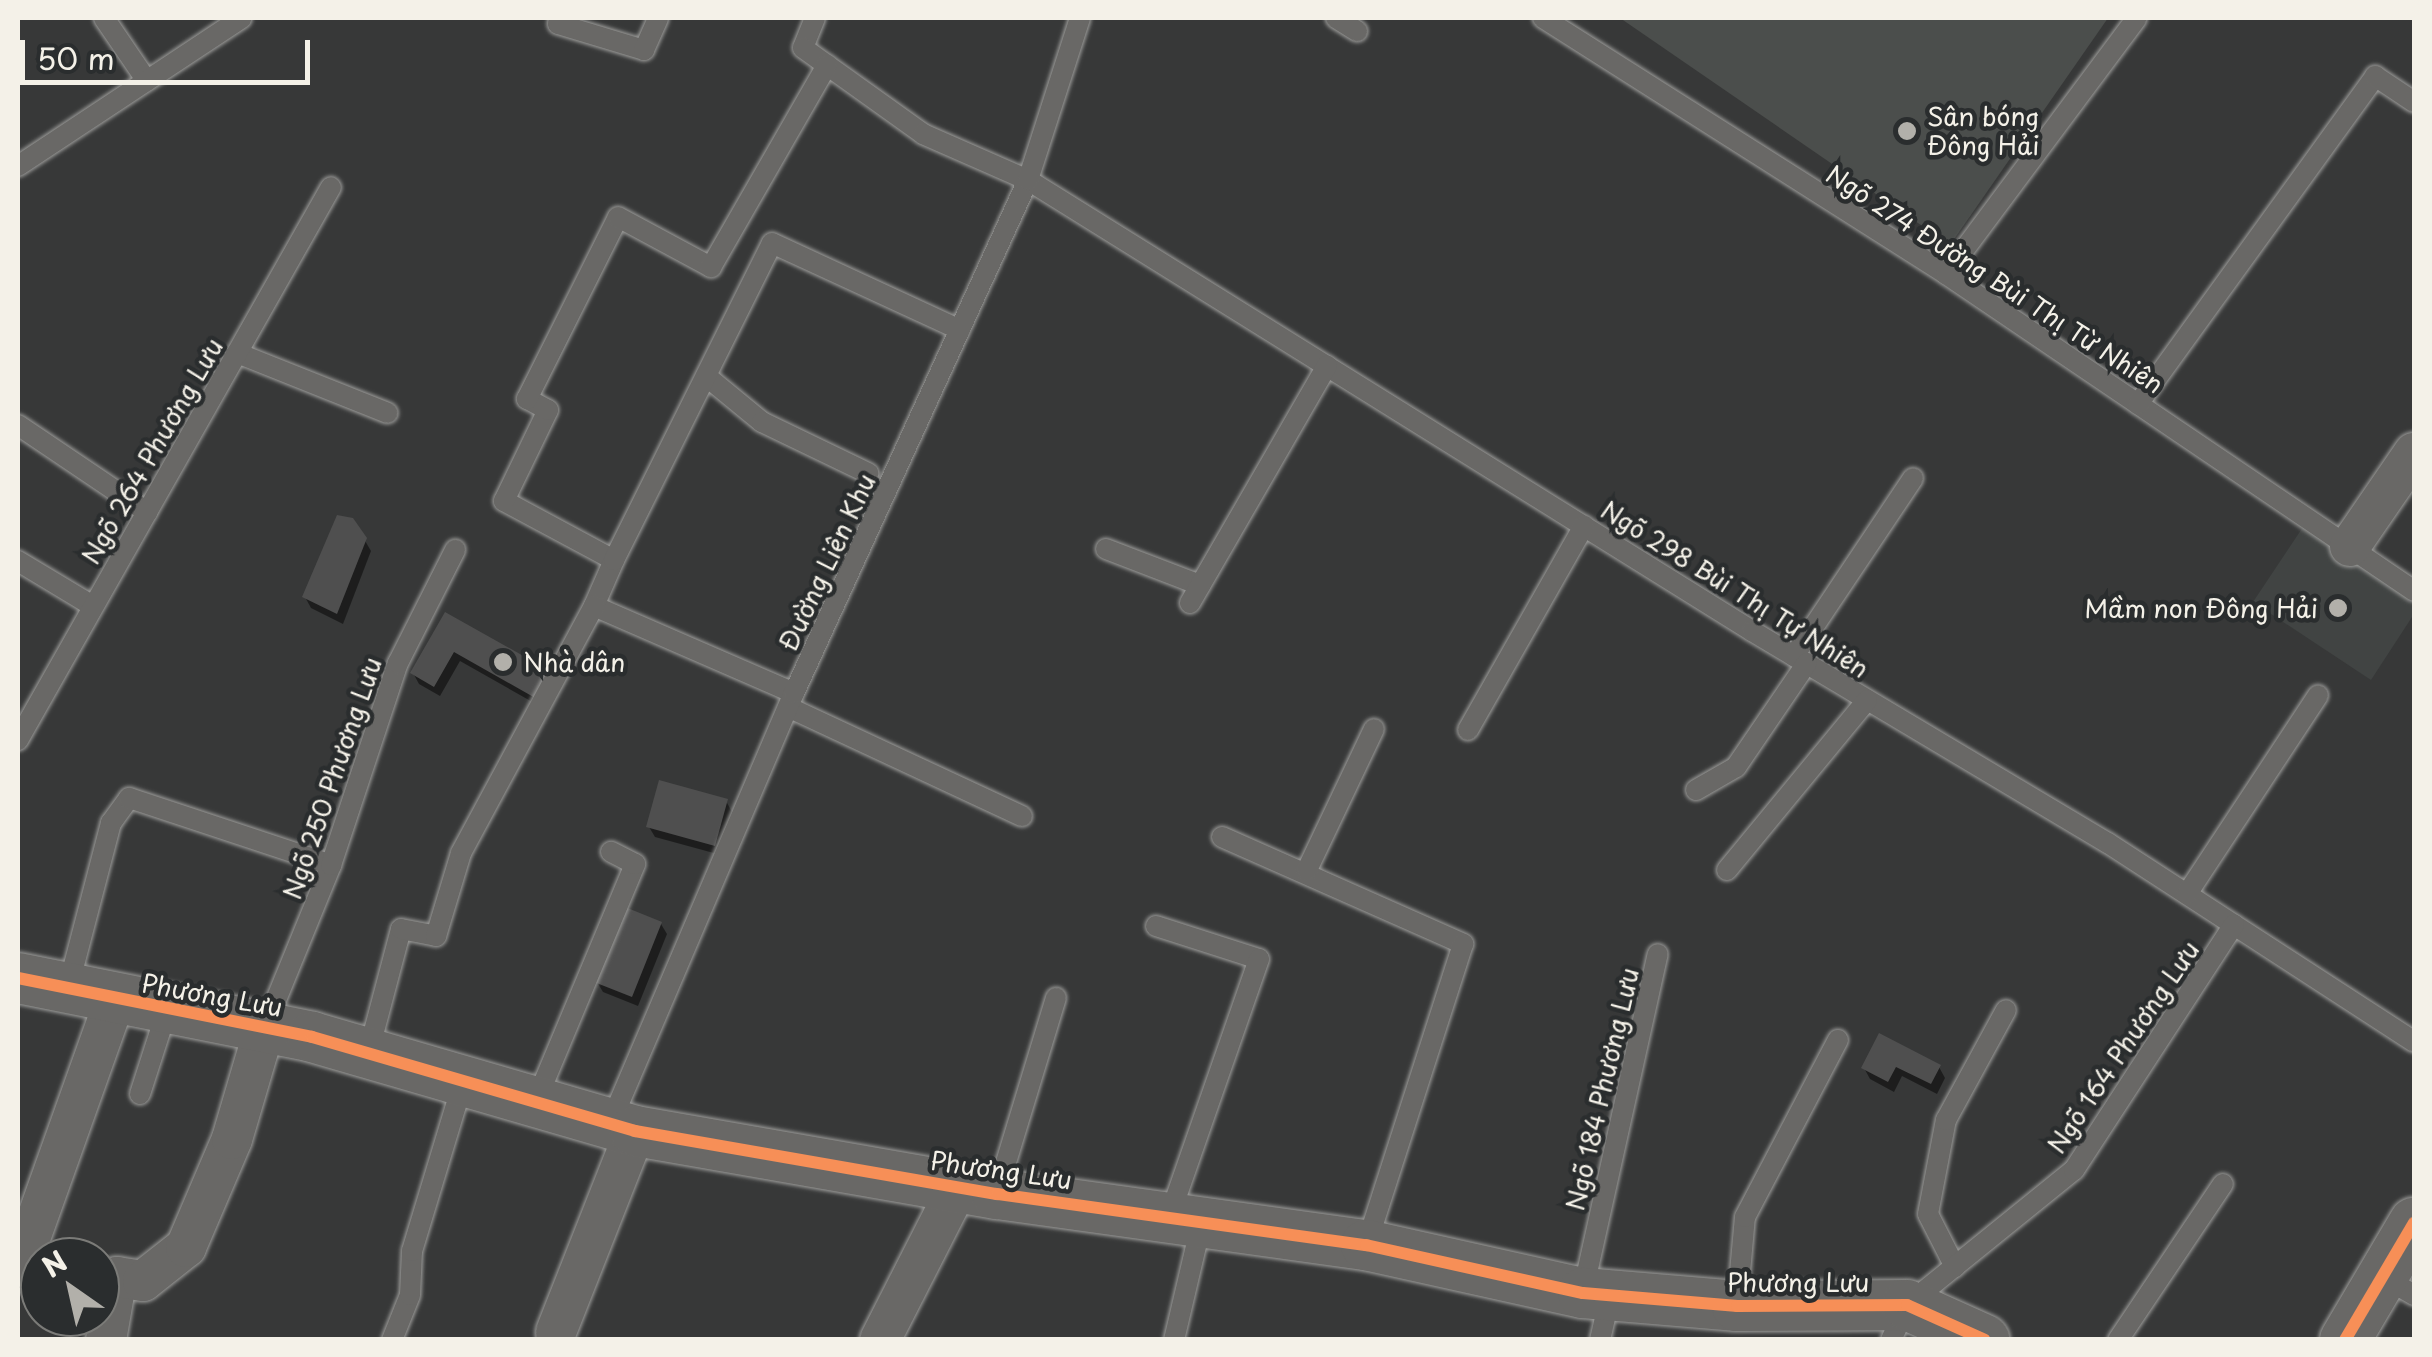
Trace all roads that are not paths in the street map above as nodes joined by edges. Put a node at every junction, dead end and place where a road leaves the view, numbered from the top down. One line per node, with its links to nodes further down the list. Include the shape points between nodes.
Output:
1 (104, 18): 12 (lane)
2 (242, 18): 12 (lane)
3 (560, 18): 4 (lane, via 558,24 644,50)
4 (658, 18)
5 (815, 18): 11 (lane, via 804,48)
6 (1080, 18): 15 (lane, Đường Liên Khu)
7 (1336, 18): 10 (lane)
8 (1543, 18): 17 (lane, Ngõ 274 Đường Bùi Thị Từ Nhiên)
9 (2137, 18): 17 (lane)
10 (1357, 31)
11 (826, 65): 15 (lane, Ngõ 298 Bùi Thị Tự Nhiên, via 924,134); 33 (lane, via 711,268 618,217 527,399 548,410 504,501)
12 (148, 82): 14 (lane)
13 (2414, 102): 22 (lane, via 2375,76)
14 (18, 166)
15 (1028, 180): 18 (lane, Đường Liên Khu); 20 (lane, Ngõ 298 Bùi Thị Tự Nhiên)
16 (331, 188): 19 (lane, Ngõ 264 Phương Lưu)
17 (1946, 274): 22 (lane, Ngõ 274 Đường Bùi Thị Từ Nhiên)
18 (960, 330): 21 (lane, via 772,242); 40 (lane, Đường Liên Khu)
19 (237, 353): 23 (lane); 28 (lane, Ngõ 264 Phương Lưu)
20 (1327, 366): 29 (lane, Ngõ 298 Bùi Thị Tự Nhiên); 31 (lane, via 1195,594)
21 (706, 376): 26 (lane, via 762,422); 33 (lane)
22 (2138, 404): 30 (lane, Ngõ 274 Đường Bùi Thị Từ Nhiên)
23 (388, 413)
24 (18, 425): 28 (lane)
25 (2414, 453): 30 (street)
26 (868, 473)
27 (1913, 478): 38 (lane)
28 (147, 512): 36 (lane, Ngõ 264 Phương Lưu)
29 (1584, 526): 38 (lane, Ngõ 298 Bùi Thị Tự Nhiên); 43 (lane)
30 (2350, 546): 35 (lane, Ngõ 274 Đường Bùi Thị Từ Nhiên)
31 (1106, 549)
32 (454, 550): 49 (lane, Ngõ 250 Phương Lưu, via 398,663)
33 (614, 560): 37 (lane)
34 (18, 562): 36 (lane)
35 (2414, 590)
36 (93, 606): 44 (lane, Ngõ 264 Phương Lưu)
37 (594, 606): 40 (lane); 64 (lane, via 461,854 436,936 401,928)
38 (1800, 660): 41 (lane, Ngõ 298 Bùi Thị Tự Nhiên); 45 (lane, via 1736,767)
39 (2318, 695): 52 (lane)
40 (792, 700): 46 (lane); 68 (lane, Đường Liên Khu)
41 (1867, 700): 51 (lane); 52 (lane, Ngõ 298 Bùi Thị Tự Nhiên)
42 (1374, 729): 50 (lane)
43 (1468, 730)
44 (18, 740)
45 (1696, 790)
46 (1022, 816)
47 (1222, 837): 50 (lane)
48 (612, 852): 67 (lane, via 635,864 615,925)
49 (331, 865): 57 (lane, via 129,798 111,823); 61 (lane, Ngõ 250 Phương Lưu)
50 (1307, 870): 73 (lane, via 1463,944)
51 (1726, 870)
52 (2187, 894): 53 (lane, Ngõ 298 Bùi Thị Tự Nhiên)
53 (2234, 925): 63 (lane, Ngõ 298 Bùi Thị Tự Nhiên); 74 (lane, Ngõ 164 Phương Lưu, via 2074,1170)
54 (1156, 926): 71 (lane, via 1258,959)
55 (1658, 954): 78 (lane, Ngõ 184 Phương Lưu)
56 (18, 978): 57 (street, Phương Lưu)
57 (91, 994): 59 (street, Phương Lưu); 75 (street)
58 (1056, 998): 70 (lane)
59 (167, 1008): 61 (street, Phương Lưu); 66 (lane)
60 (2006, 1010): 74 (lane, via 1946,1120 1928,1214)
61 (265, 1027): 64 (street, Phương Lưu); 81 (street, via 232,1139 186,1248 142,1281 118,1277)
62 (1838, 1040): 77 (lane, via 1745,1216)
63 (2414, 1042)
64 (368, 1054): 65 (street, Phương Lưu)
65 (463, 1082): 67 (street, Phương Lưu); 82 (lane, via 412,1250 410,1294)
66 (140, 1094)
67 (535, 1103): 68 (street, Phương Lưu)
68 (622, 1128): 70 (street, Phương Lưu); 80 (street)
69 (2223, 1184): 86 (lane)
70 (977, 1190): 71 (street, Phương Lưu); 83 (street)
71 (1186, 1217): 73 (street, Phương Lưu); 84 (lane)
72 (2414, 1223): 76 (street)
73 (1366, 1245): 78 (street, Phương Lưu)
74 (1956, 1266): 79 (lane, Ngõ 164 Phương Lưu)
75 (18, 1272)
76 (2399, 1286): 87 (street)
77 (1737, 1306): 78 (street, Phương Lưu); 79 (street, Phương Lưu)
78 (1598, 1310)
79 (1899, 1322): 85 (street, Phương Lưu)
80 (556, 1332)
81 (106, 1340)
82 (392, 1340)
83 (880, 1340)
84 (1174, 1340)
85 (1985, 1340)
86 (2118, 1340)
87 (2345, 1340)

